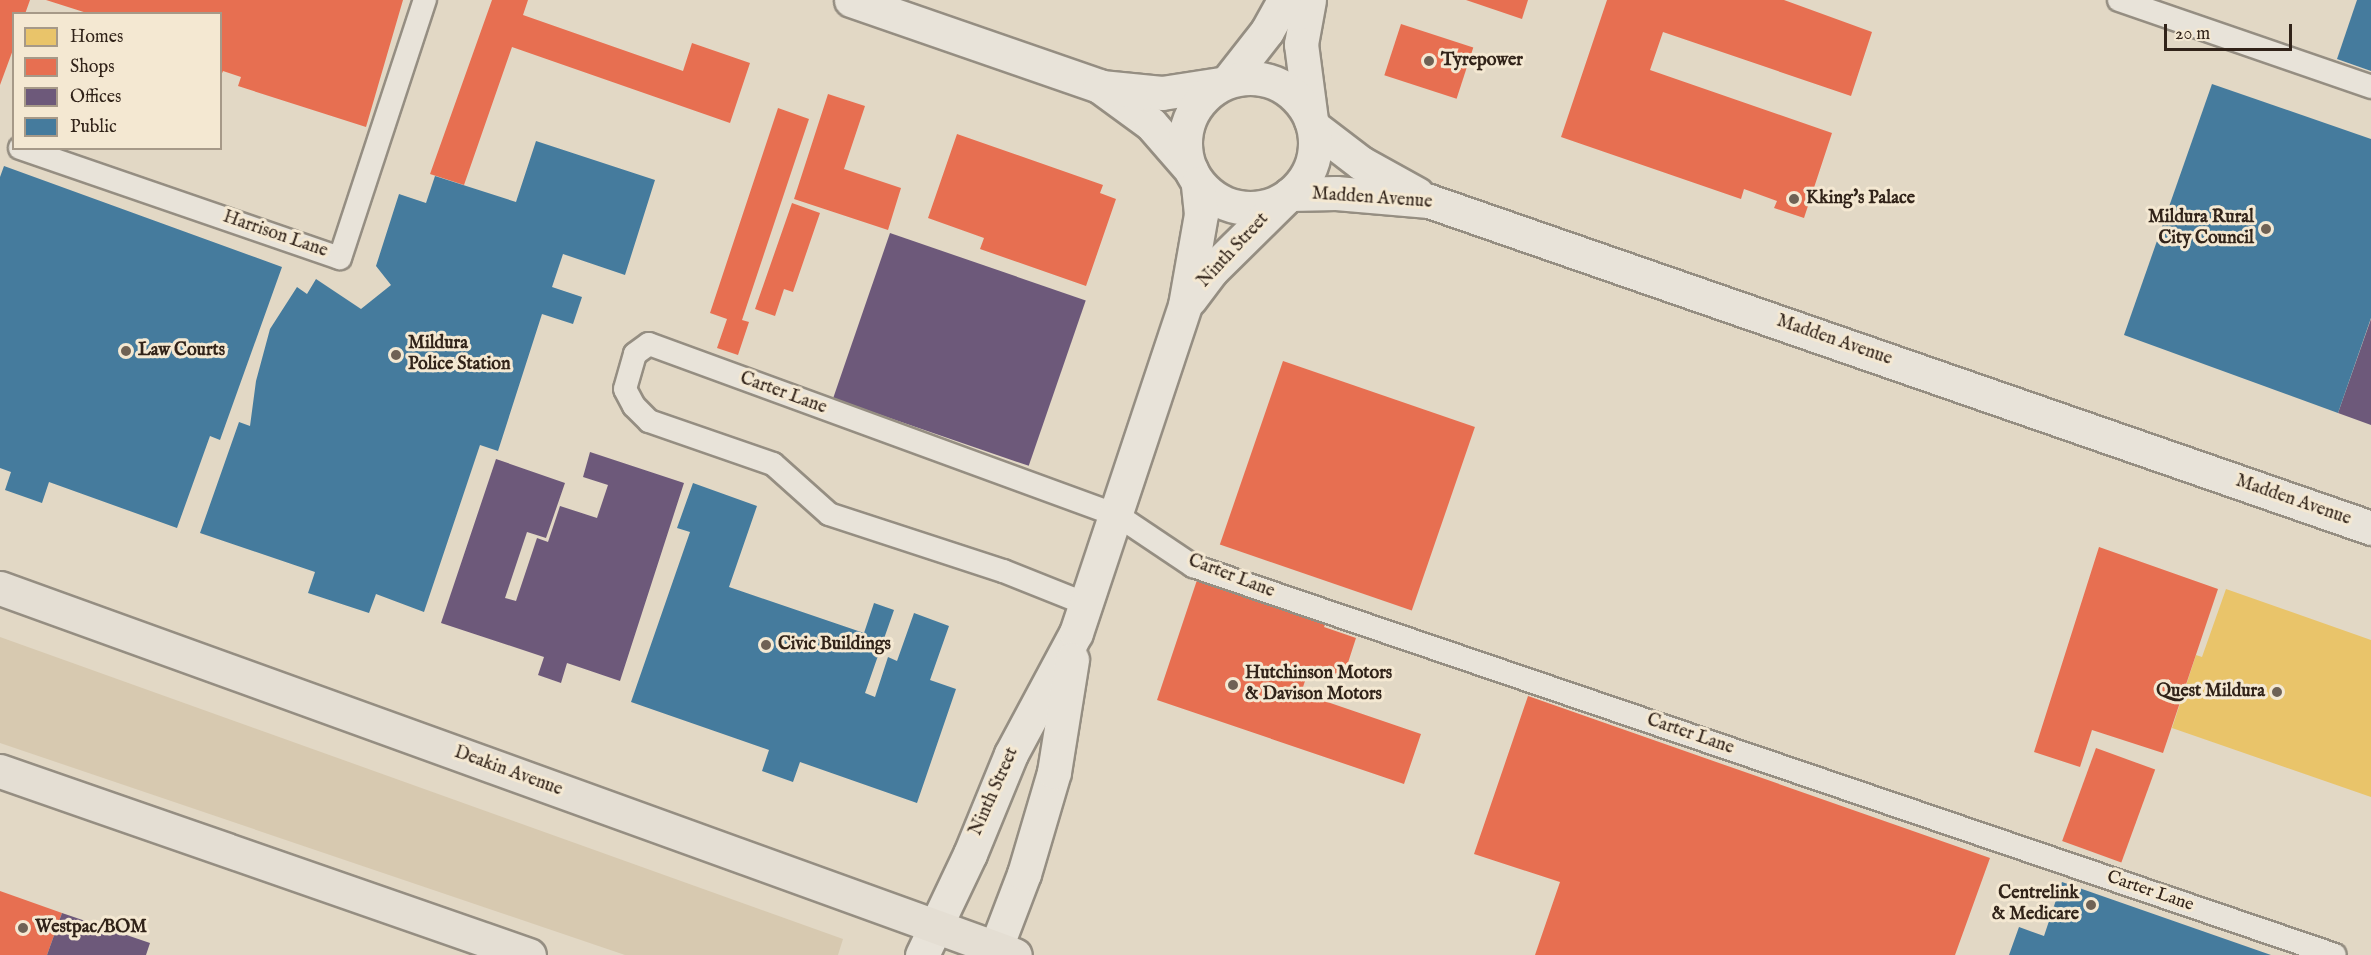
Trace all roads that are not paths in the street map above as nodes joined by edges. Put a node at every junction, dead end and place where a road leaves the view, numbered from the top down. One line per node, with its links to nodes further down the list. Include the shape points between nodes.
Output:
1 (425, 0): 10 (lane, Harrison Lane, via 340,258)
2 (851, 0): 7 (street)
3 (1284, 0): 6 (street, via 1267,31)
4 (1309, 0): 9 (street, via 1301,44)
5 (2120, 0): 8 (lane)
6 (1224, 82): 7 (street, via 1162,93); 9 (street, via 1251,77 1283,86 1300,100); 11 (street, via 1198,102 1186,128)
7 (1099, 86): 11 (street, via 1151,124)
8 (2371, 87)
9 (1312, 124): 12 (street, via 1315,148 1310,169); 13 (street, via 1360,163)
10 (26, 150)
11 (1195, 176): 12 (street, via 1223,202 1244,208 1264,207); 14 (street, Ninth Street, via 1201,214)
12 (1287, 196): 13 (street, Madden Avenue, via 1336,193); 14 (street, Ninth Street, via 1211,271)
13 (1429, 201): 16 (street, Madden Avenue)
14 (1185, 305): 15 (street, Ninth Street)
15 (1117, 515): 18 (street, Ninth Street); 18 (lane, Carter Lane, via 649,344 635,354 629,366 625,389 649,421 773,464 829,514 1003,571); 24 (lane, Carter Lane, via 1193,566)
16 (2371, 528)
17 (0, 588): 20 (highway, Deakin Avenue)
18 (1081, 619): 20 (street, Ninth Street, via 1011,754 970,854); 21 (street, Ninth Street, via 1054,772)
19 (0, 771): 22 (highway)
20 (934, 924): 21 (highway, Deakin Avenue); 23 (street, Ninth Street)
21 (1002, 952)
22 (529, 955)
23 (922, 955)
24 (2335, 955)

